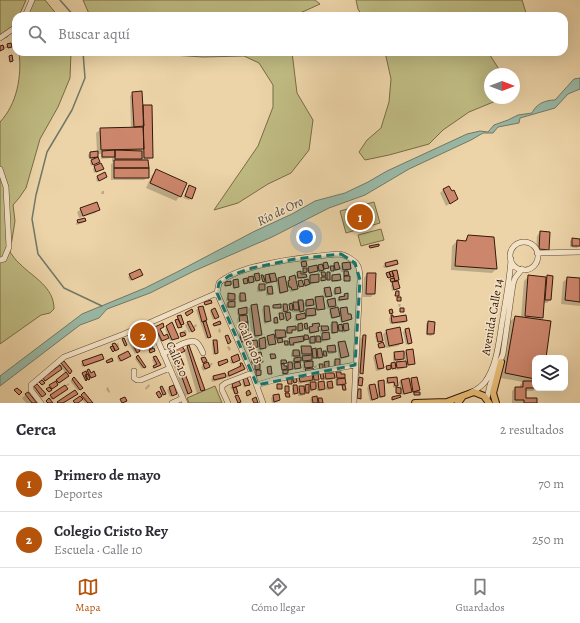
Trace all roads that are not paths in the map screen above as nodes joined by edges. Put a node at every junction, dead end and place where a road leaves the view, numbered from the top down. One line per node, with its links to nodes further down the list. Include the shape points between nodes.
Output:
1 (32, 0): 2 (street)
2 (27, 12)
3 (12, 30): 4 (street)
4 (0, 38)
5 (0, 169): 9 (street, via 6,187 9,247 4,259)
6 (580, 252): 7 (street)
7 (537, 253): 8 (street, via 532,245 518,243 512,249); 10 (street, via 534,265)
8 (511, 259): 10 (street, via 515,266); 21 (street, Avenida Calle 14, via 493,365 481,386)
9 (0, 260)
10 (522, 269): 15 (street, Avenida Calle 14, via 513,284 506,343)
11 (217, 292): 12 (street); 16 (street, via 219,283 225,278 258,266 316,256 346,256 358,265 360,280); 19 (street, Calle 10B)
12 (150, 323): 14 (street, Calle 10); 25 (street, via 64,358 31,385 30,388)
13 (203, 353): 14 (street, via 200,345 192,341)
14 (163, 354): 17 (street, Calle 10)
15 (501, 362): 24 (street, Avenida Calle 14, via 490,385); 32 (main road, via 493,393)
16 (356, 365): 20 (street); 29 (street)
17 (170, 368): 18 (street, via 141,380 134,378); 23 (street, Calle 10)
18 (134, 371)
19 (252, 373): 20 (street, Calle 10B); 27 (street, via 222,386)
20 (257, 385): 28 (street, Calle 10B)
21 (470, 393): 22 (main road); 24 (main road, via 477,393)
22 (463, 396): 30 (main road, via 447,402); 31 (main road)
23 (184, 401): 26 (street)
24 (488, 401)
25 (41, 403)
26 (172, 403)
27 (228, 403)
28 (263, 403)
29 (354, 403)
30 (415, 403)
31 (458, 403)
32 (496, 403)

